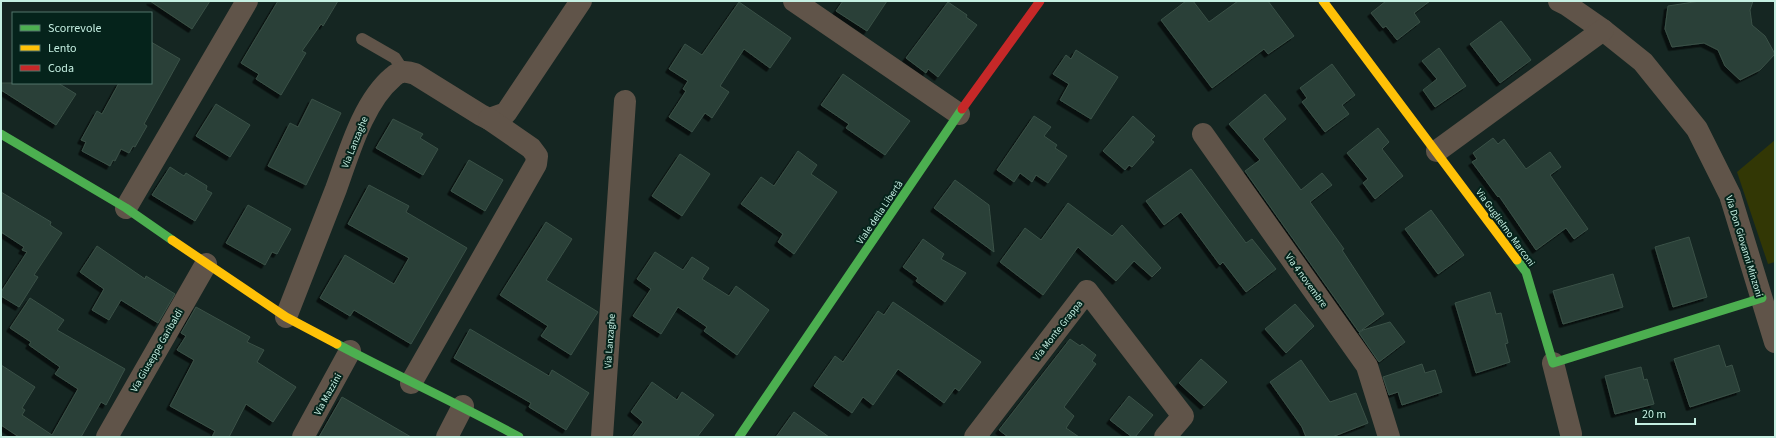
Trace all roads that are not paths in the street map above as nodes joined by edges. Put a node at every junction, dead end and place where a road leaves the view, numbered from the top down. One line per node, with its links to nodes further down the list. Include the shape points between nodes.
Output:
1 (247, 1): 16 (street)
2 (581, 1): 12 (street, via 506,113)
3 (794, 1): 11 (street)
4 (1040, 1): 11 (street, Viale della Libertà)
5 (1324, 1): 15 (street, Via Guglielmo Marconi)
6 (1559, 1): 7 (street, Via Don Giovanni Minzoni)
7 (1603, 30): 15 (street); 18 (street, Via Don Giovanni Minzoni, via 1642,62 1697,128 1730,195)
8 (362, 39): 9 (lane, via 395,58)
9 (404, 72): 12 (street, via 415,74); 19 (street, Via Lanzaghe, via 394,76 384,85 363,118)
10 (625, 101): 30 (street, Via Lanzaghe)
11 (960, 114): 31 (street, Viale della Libertà)
12 (489, 119): 23 (street, via 531,148 537,156 536,164)
13 (1, 134): 16 (street)
14 (1203, 134): 34 (street, Via 4 novembre, via 1367,366)
15 (1437, 151): 22 (street, Via Guglielmo Marconi, via 1526,272)
16 (126, 208): 17 (street)
17 (206, 264): 19 (street); 26 (street, Via Giuseppe Garibaldi)
18 (1762, 298): 20 (street, Via Don Giovanni Minzoni); 22 (street)
19 (286, 317): 21 (street)
20 (1775, 342)
21 (350, 351): 23 (street); 27 (street, Via Mazzini)
22 (1553, 363): 25 (street)
23 (411, 383): 24 (street)
24 (463, 406): 28 (street); 29 (street)
25 (1571, 434)
26 (107, 437)
27 (303, 437)
28 (447, 437)
29 (519, 437)
30 (602, 437)
31 (739, 437)
32 (975, 437): 33 (street, Via Monte Grappa, via 1087,291 1183,416)
33 (1165, 437)
34 (1389, 437)

